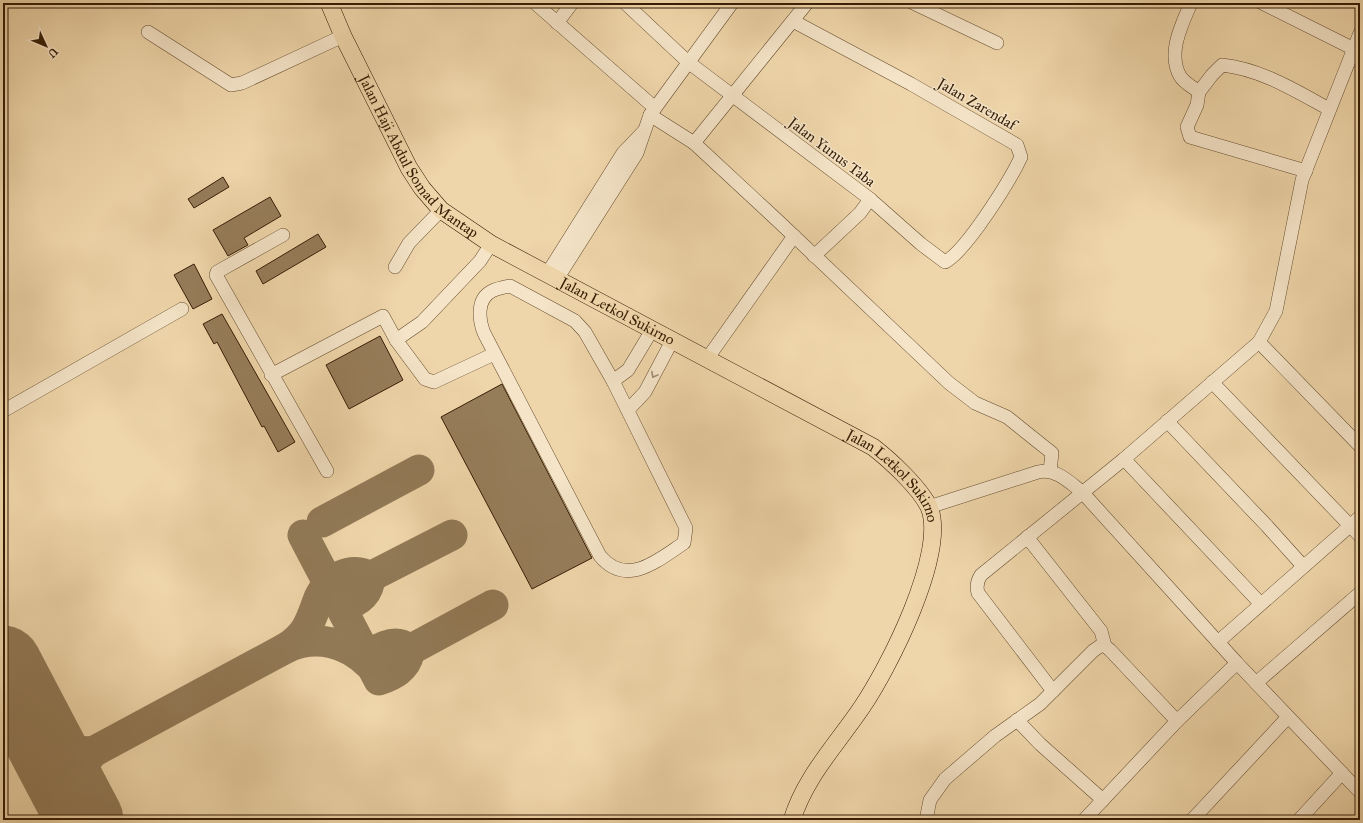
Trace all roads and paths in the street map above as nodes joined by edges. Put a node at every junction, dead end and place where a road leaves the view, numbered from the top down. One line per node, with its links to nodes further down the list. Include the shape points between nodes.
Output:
1 (329, 3): 14 (main road, Jalan Haji Abdul Somad Mantap)
2 (535, 3): 11 (street)
3 (572, 3): 11 (street)
4 (625, 3): 17 (street, Jalan Yunus Taba)
5 (732, 3): 17 (street)
6 (807, 3): 10 (street)
7 (913, 3): 15 (street)
8 (1191, 3): 18 (street, via 1180,28 1175,51 1180,75)
9 (1262, 3): 16 (street)
10 (793, 21): 19 (street); 24 (street, Jalan Zarendaf, via 911,84 1017,145 1021,158 1015,172 972,234 953,258 945,262)
11 (557, 23): 21 (street)
12 (148, 32): 14 (street, via 225,83 236,85)
13 (1360, 33): 16 (street)
14 (343, 36): 25 (main road, Jalan Haji Abdul Somad Mantap, via 409,168)
15 (996, 43)
16 (1354, 49): 20 (street)
17 (688, 62): 19 (street, Jalan Yunus Taba); 21 (street)
18 (1199, 92): 20 (street, via 1222,65 1234,66 1260,74); 23 (street, via 1197,105 1187,127 1190,136)
19 (733, 97): 22 (street); 24 (street, Jalan Yunus Taba)
20 (1329, 109): 23 (street)
21 (653, 111): 22 (street); 31 (street, via 644,132 623,153)
22 (694, 143): 27 (street)
23 (1306, 171): 36 (street, via 1276,311)
24 (870, 199): 29 (street, Jalan Yunus Taba, via 860,213)
25 (441, 210): 28 (main road, Jalan Haji Abdul Somad Mantap); 30 (street, via 409,243)
26 (283, 235): 39 (street, via 217,272 216,275)
27 (794, 236): 29 (street); 38 (street)
28 (491, 244): 31 (main road, Jalan Haji Abdul Somad Mantap); 34 (street, via 480,261 422,322)
29 (814, 256): 47 (street, via 949,383 975,403 1007,417 1052,453)
30 (395, 267)
31 (553, 277): 33 (main road, Jalan Letkol Sukirno)
32 (182, 309): 43 (street)
33 (652, 330): 35 (main road, Jalan Letkol Sukirno); 40 (street, via 628,370)
34 (396, 340): 37 (street, via 424,378 430,382); 39 (street, via 383,316)
35 (672, 341): 38 (main road, Jalan Letkol Sukirno); 42 (street, one-way to 42, via 645,392)
36 (1259, 342): 41 (street); 45 (street)
37 (494, 354): 40 (street, via 479,321 481,304 491,292 510,286 575,321 585,332); 42 (street, via 600,556 608,565 619,571 641,569 656,561 684,543 687,534)
38 (707, 359): 50 (main road, Jalan Letkol Sukirno, via 873,448 905,476)
39 (271, 375): 48 (street)
40 (613, 381): 42 (street)
41 (1212, 382): 44 (street); 52 (street)
42 (628, 410)
43 (3, 411)
44 (1167, 422): 46 (street); 55 (street)
45 (1360, 446)
46 (1124, 459): 49 (street); 57 (street)
47 (1050, 470): 49 (street); 50 (street)
48 (326, 471)
49 (1082, 492): 54 (street); 58 (street)
50 (929, 507): 69 (main road, Jalan Letkol Sukirno, via 932,528 924,580 900,639 863,707 806,785)
51 (1360, 517): 52 (street)
52 (1350, 526): 53 (street); 55 (street)
53 (1360, 536)
54 (1027, 537): 59 (street, via 1101,631); 62 (street, via 981,575 976,587)
55 (1303, 566): 57 (street)
56 (1360, 593): 61 (street)
57 (1260, 603): 58 (street)
58 (1218, 642): 60 (street)
59 (1105, 646): 62 (street, via 1093,651); 65 (street)
60 (1237, 663): 61 (street); 65 (street)
61 (1256, 683): 63 (street)
62 (1053, 691): 64 (street)
63 (1288, 717): 66 (street); 72 (street)
64 (1017, 720): 68 (street); 70 (street, via 945,779 930,800)
65 (1177, 721): 68 (street)
66 (1342, 773): 67 (street); 73 (street)
67 (1360, 792)
68 (1103, 800): 71 (street)
69 (792, 820)
70 (926, 820)
71 (1084, 820)
72 (1192, 820)
73 (1299, 820)

